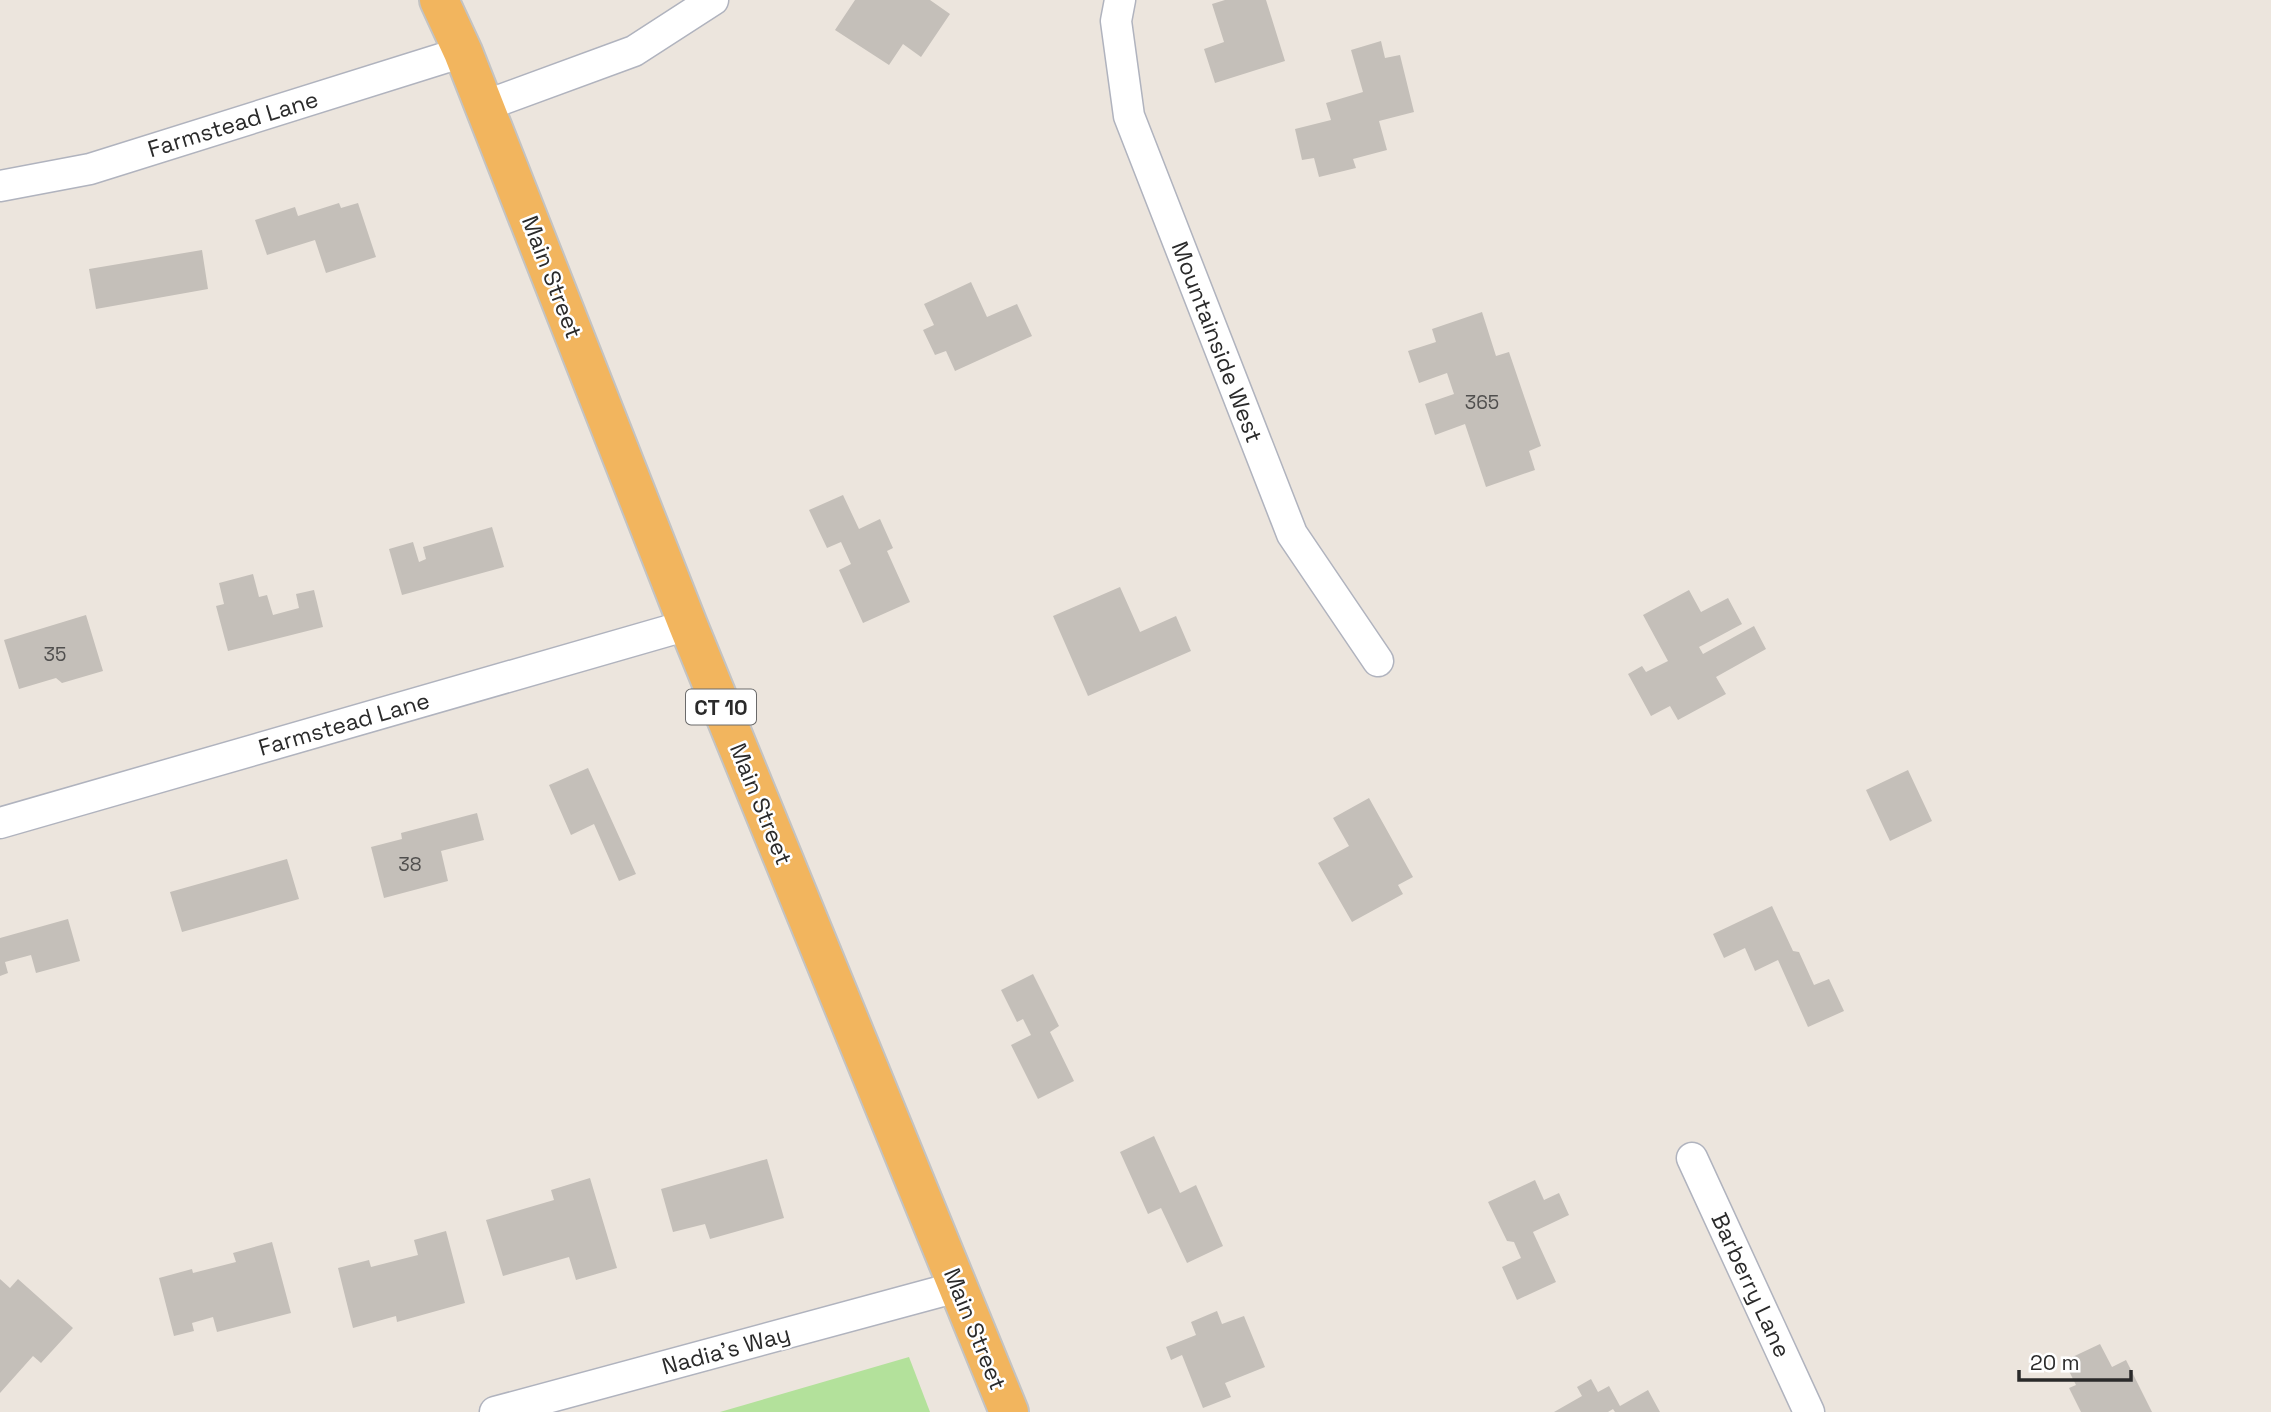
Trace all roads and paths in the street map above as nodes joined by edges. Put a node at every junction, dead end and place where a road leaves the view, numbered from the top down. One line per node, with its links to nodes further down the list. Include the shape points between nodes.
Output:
1 (439, 0): 4 (highway, Main Street / CT 10)
2 (713, 0): 5 (street, via 635,51)
3 (1120, 0): 8 (street, Mountainside West, via 1116,21 1129,116 1292,534)
4 (463, 52): 5 (highway, Main Street / CT 10); 6 (street, Farmstead Lane, via 90,169)
5 (484, 106): 7 (highway, Main Street / CT 10)
6 (0, 186)
7 (688, 625): 9 (street, Farmstead Lane); 11 (highway, Main Street / CT 10)
8 (1378, 661)
9 (0, 823)
10 (1692, 1158): 14 (street, Barberry Lane)
11 (957, 1287): 12 (street, Nadia's Way); 13 (highway, Main Street / CT 10)
12 (495, 1412)
13 (1009, 1412)
14 (1809, 1412)

